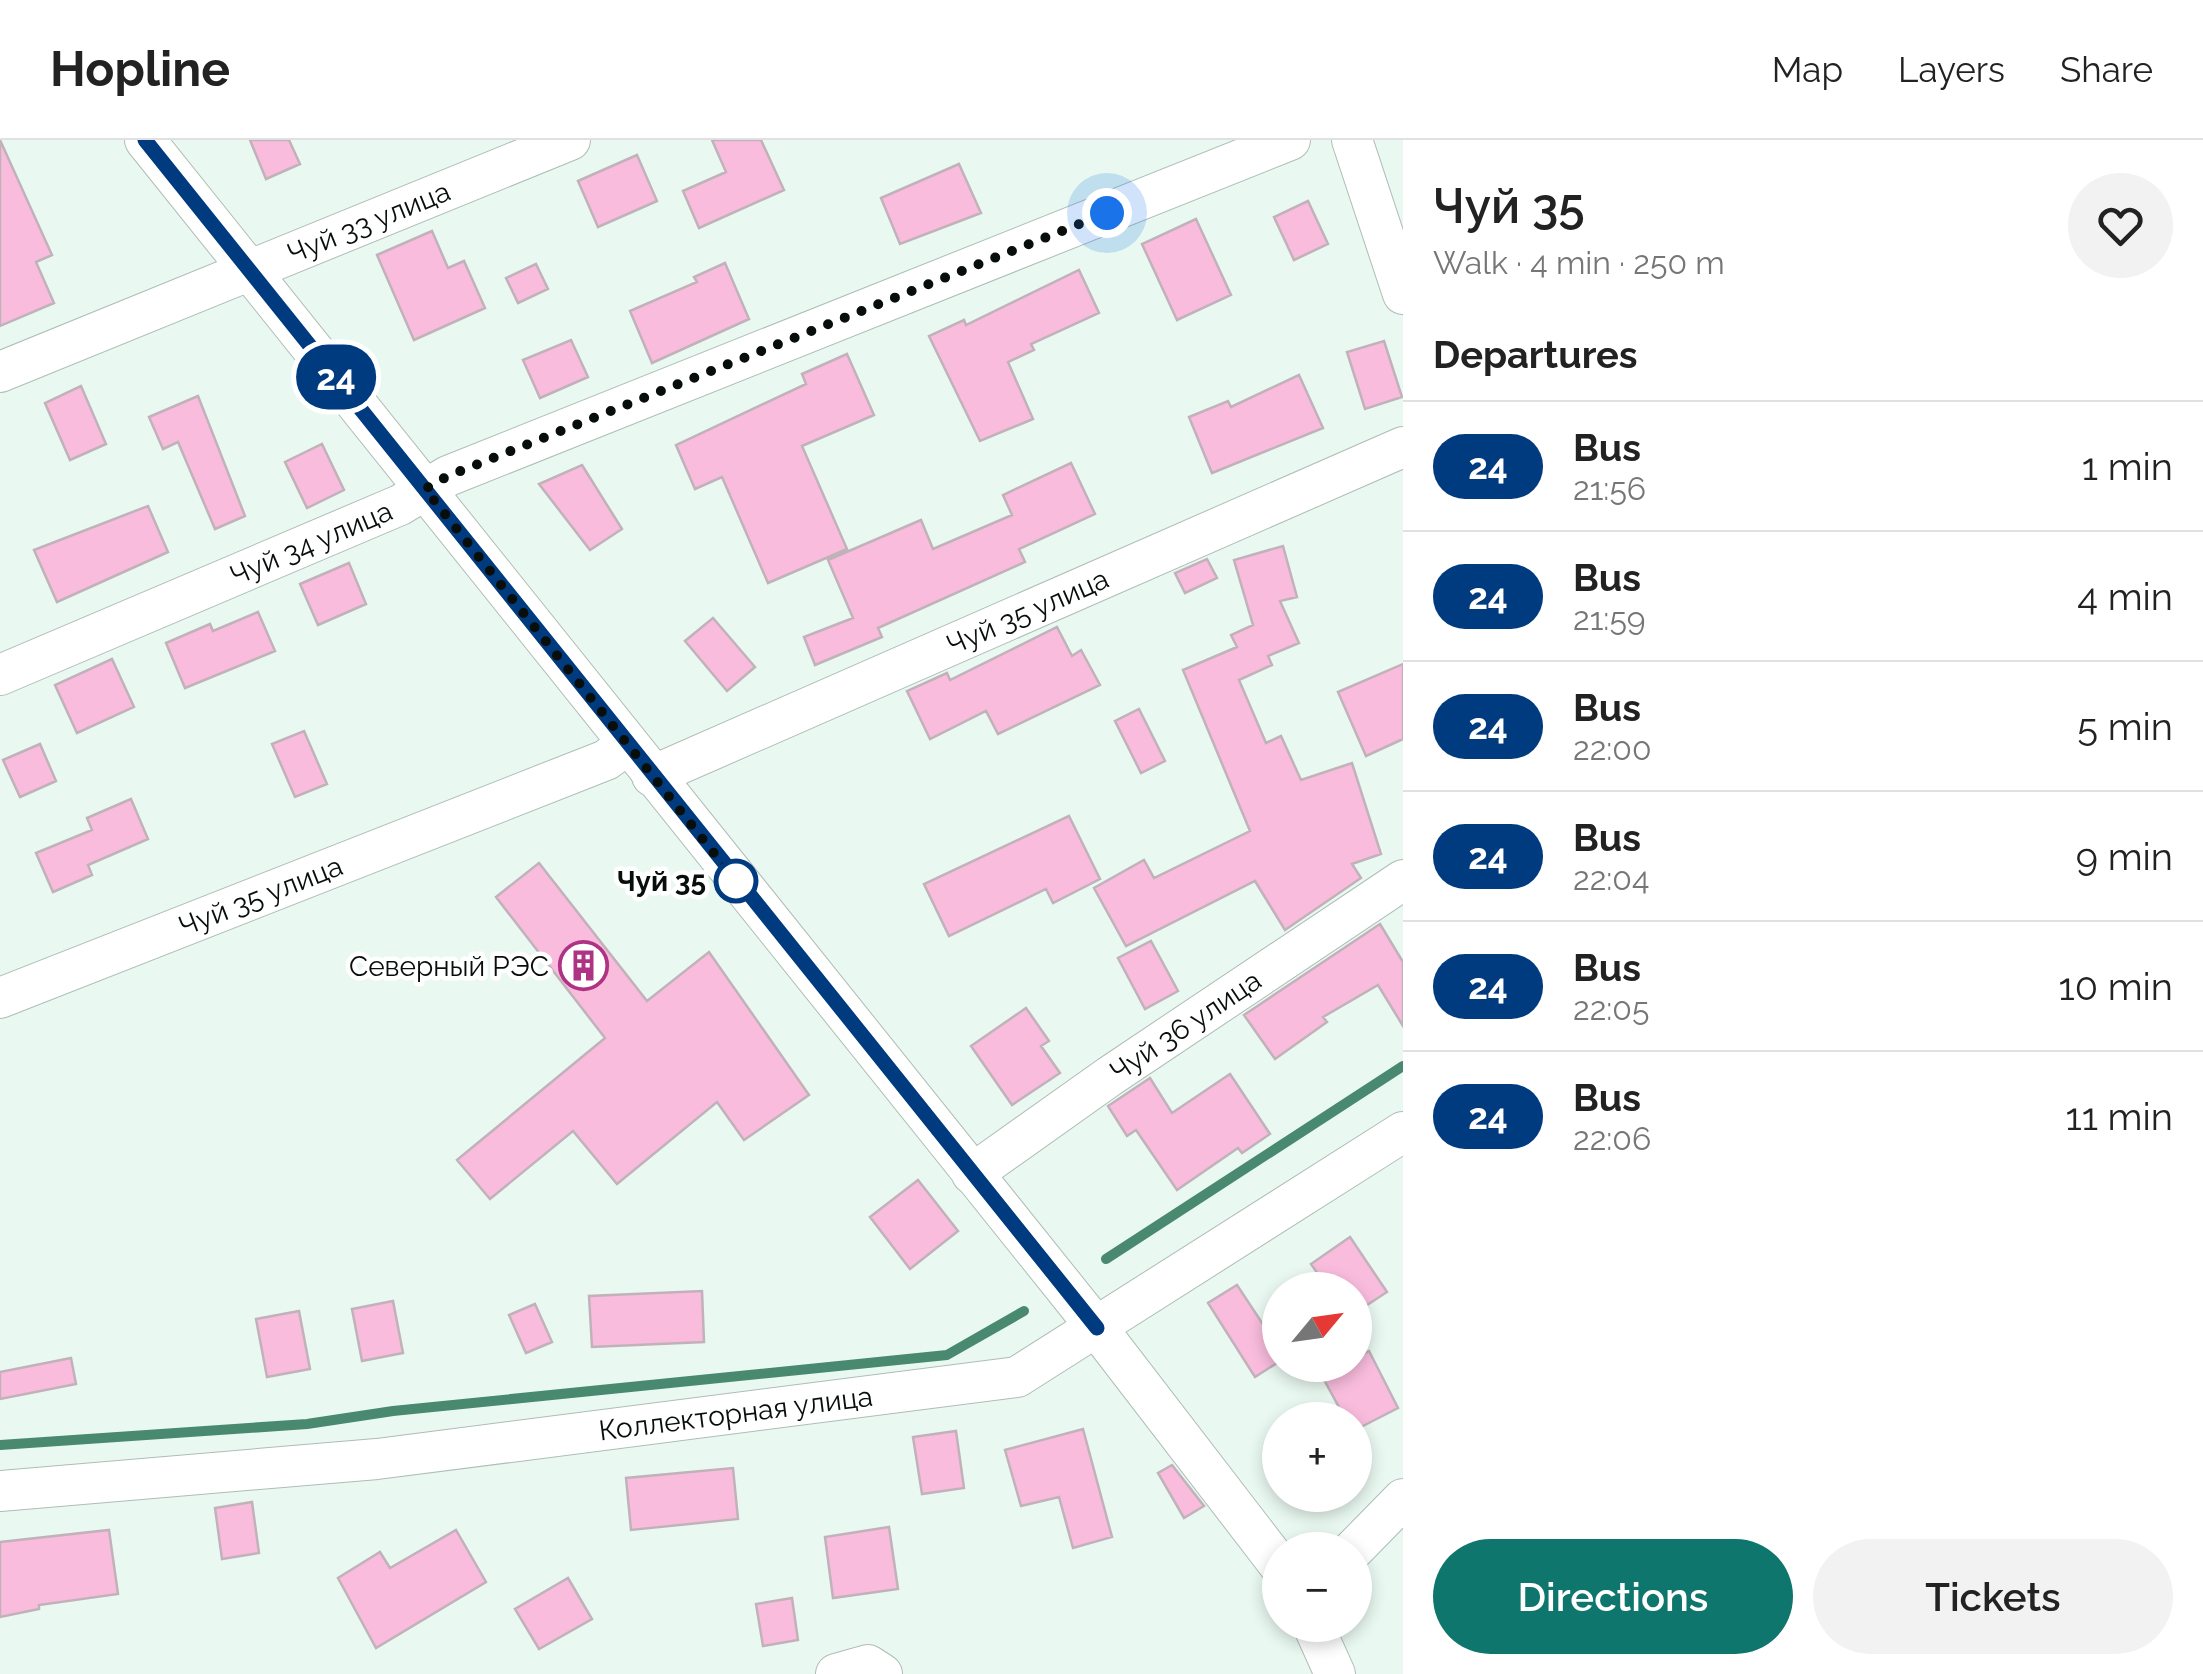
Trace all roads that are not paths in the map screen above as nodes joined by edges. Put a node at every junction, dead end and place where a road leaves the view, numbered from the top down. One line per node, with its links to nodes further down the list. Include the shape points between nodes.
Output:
1 (145, 140): 5 (street)
2 (570, 140): 5 (street, Чуй 33 улица)
3 (1290, 140): 9 (street, Чуй 34 улица)
4 (1352, 140): 6 (street)
5 (251, 271): 7 (street, Чуй 33 улица); 9 (street)
6 (1403, 294)
7 (0, 372)
8 (1403, 447): 11 (street, Чуй 35 улица)
9 (425, 489): 10 (street, Чуй 34 улица); 11 (street)
10 (0, 674)
11 (640, 760): 13 (street, Чуй 35 улица, via 606,760); 15 (street)
12 (1403, 880): 15 (street, Чуй 36 улица)
13 (0, 998)
14 (1403, 1132): 16 (street, Коллекторная улица)
15 (972, 1174): 16 (street)
16 (1097, 1328): 17 (street, Коллекторная улица, via 1017,1377 376,1459); 20 (street)
17 (0, 1491)
18 (1403, 1499): 19 (street)
19 (1371, 1532)
20 (1262, 1543)
21 (1320, 1642): 24 (street)
22 (836, 1674): 23 (street, via 868,1664)
23 (882, 1674)
24 (1334, 1674)

